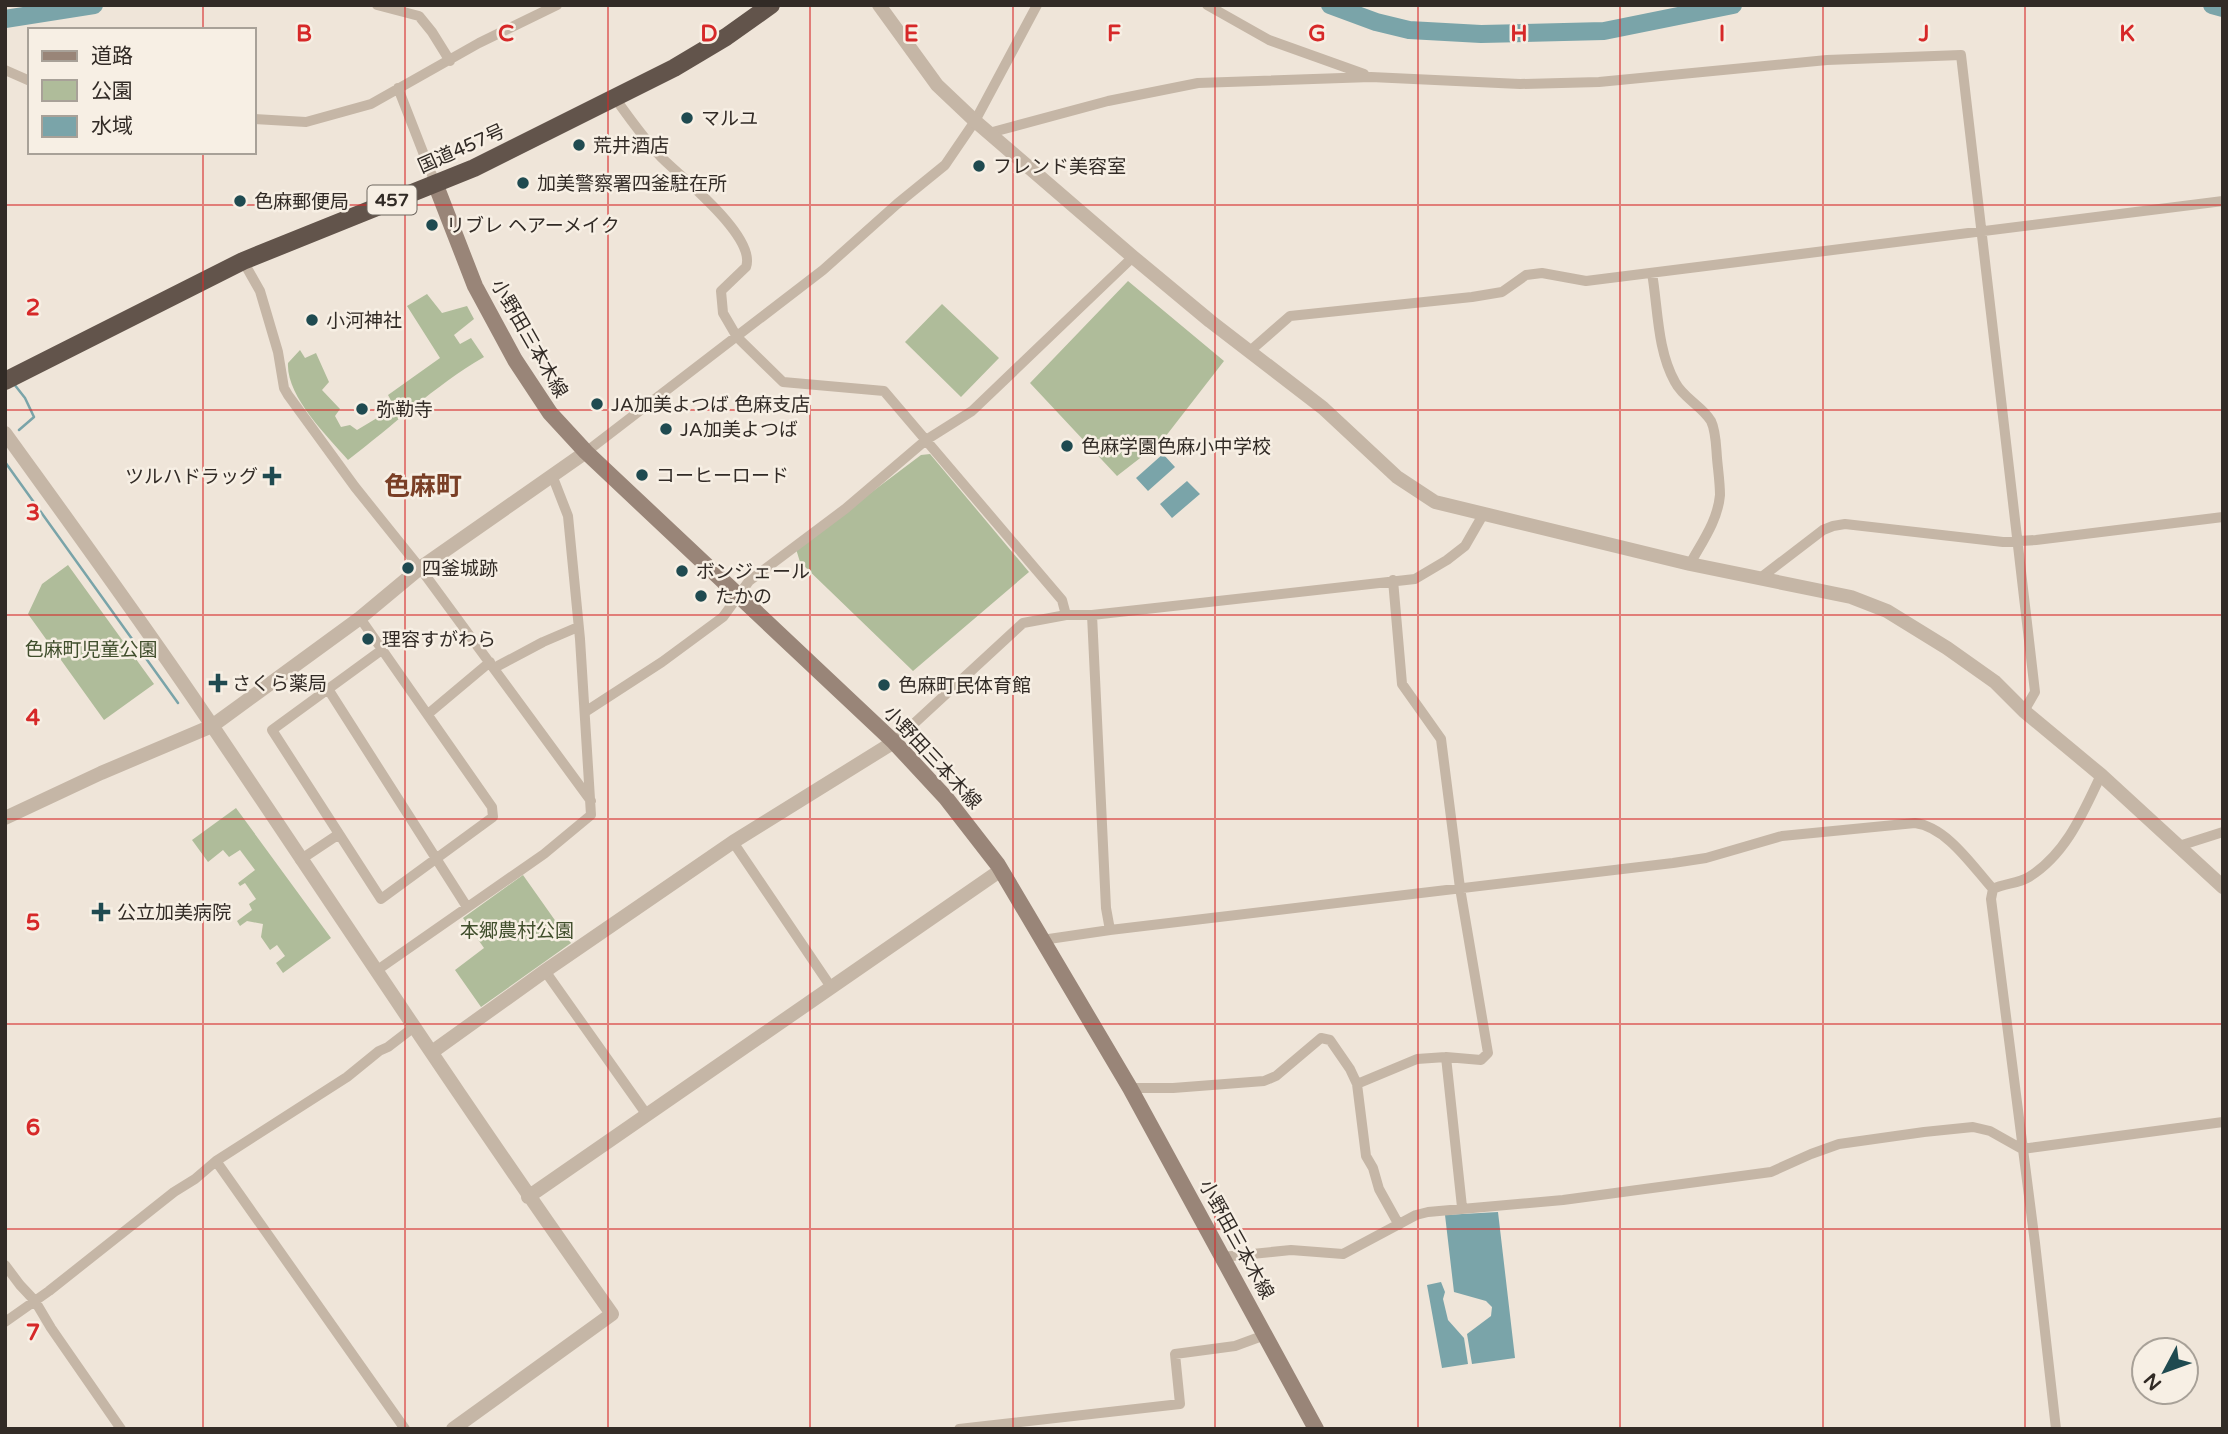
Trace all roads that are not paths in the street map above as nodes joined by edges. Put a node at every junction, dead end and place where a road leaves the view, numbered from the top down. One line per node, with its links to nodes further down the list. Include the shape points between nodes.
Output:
1 (377, 5): 7 (street, via 419,16)
2 (557, 5): 7 (street)
3 (771, 5): 12 (highway, 国道457号 / 457, via 705,50)
4 (879, 5): 14 (street, via 937,85)
5 (1037, 5): 14 (street)
6 (1207, 5): 9 (street, via 1269,40)
7 (450, 61): 11 (street)
8 (5, 70): 10 (street)
9 (1371, 76): 15 (street, via 1198,83); 18 (street, via 1520,84 1599,82 1827,60 1961,55)
10 (28, 80)
11 (398, 88): 13 (street, via 371,104 306,122); 16 (street)
12 (615, 98): 16 (highway, 国道457号 / 457); 22 (street, via 637,131 704,196 747,253 746,267 720,291 723,313)
13 (256, 119)
14 (975, 121): 15 (street); 22 (street, via 945,165)
15 (989, 133): 19 (street)
16 (435, 183): 20 (highway, 国道457号 / 457); 27 (main road, 小野田三本木線, via 475,286 515,360 550,413)
17 (2223, 201): 18 (street)
18 (1981, 232): 21 (street); 31 (street)
19 (1133, 257): 23 (street); 26 (street, via 972,411)
20 (243, 261): 24 (highway, 国道457号 / 457); 33 (street, via 260,291 288,396)
21 (1652, 273): 23 (street, via 1586,281 1542,273 1526,275 1502,292 1290,316); 32 (street, via 1667,364 1675,383 1713,425 1717,448 1718,505)
22 (737, 337): 26 (street, via 783,382 884,391); 27 (street)
23 (1250, 351): 29 (street, via 1323,408 1397,477 1435,502)
24 (5, 381)
25 (5, 433): 47 (street)
26 (926, 440): 36 (street, via 750,581); 37 (street, via 1062,600)
27 (586, 452): 28 (street); 36 (main road, 小野田三本木線)
28 (552, 475): 33 (street); 40 (street, via 568,516)
29 (1484, 513): 32 (street); 35 (street, via 1458,552 1421,577)
30 (2223, 517): 31 (street)
31 (2017, 542): 34 (street, via 1845,524 1823,530); 44 (street, via 2035,692)
32 (1690, 564): 34 (street)
33 (420, 568): 39 (street); 42 (street)
34 (1759, 579): 44 (street, via 1851,597 1887,611 1995,682)
35 (1393, 580): 38 (street); 60 (street, via 1402,684 1441,739)
36 (739, 596): 45 (street, via 726,614 683,648); 48 (main road, 小野田三本木線)
37 (1066, 615): 38 (street); 48 (street, via 1024,623)
38 (1092, 615): 63 (street)
39 (360, 618): 41 (street); 47 (street)
40 (578, 627): 42 (street); 45 (street)
41 (383, 649): 43 (street); 46 (street)
42 (492, 665): 46 (street); 50 (street)
43 (328, 689): 53 (street, via 272,730); 56 (street)
44 (2024, 711): 49 (street)
45 (585, 712): 50 (street)
46 (428, 714): 56 (street, via 492,807 493,817)
47 (212, 726): 51 (street); 57 (street)
48 (894, 742): 54 (street); 58 (main road, 小野田三本木線, via 946,798)
49 (2101, 775): 55 (street); 61 (street, via 2055,856 2029,877)
50 (592, 801): 62 (street, via 591,816)
51 (5, 818)
52 (2223, 832): 55 (street)
53 (339, 834): 56 (street, via 381,899); 57 (street)
54 (733, 842): 66 (street); 67 (street)
55 (2179, 846): 59 (street)
56 (436, 859): 62 (street)
57 (300, 860): 65 (street)
58 (1001, 870): 64 (main road, 小野田三本木線); 67 (street)
59 (2223, 887)
60 (1460, 888): 61 (street, via 1695,860 1782,836 1915,823 1939,833 1958,849); 63 (street); 70 (street, via 1488,1053 1481,1060)
61 (1993, 889): 75 (street)
62 (467, 907): 65 (street)
63 (1110, 930): 64 (street)
64 (1042, 940): 72 (main road, 小野田三本木線)
65 (376, 971): 68 (street)
66 (545, 971): 69 (street); 73 (street)
67 (831, 987): 73 (street)
68 (414, 1027): 69 (street); 76 (street, via 347,1077)
69 (432, 1052): 77 (street)
70 (1446, 1058): 71 (street, via 1417,1059); 78 (street)
71 (1357, 1084): 72 (street, via 1330,1040 1321,1038 1264,1081); 79 (street, via 1366,1156)
72 (1130, 1088): 80 (main road, 小野田三本木線)
73 (647, 1115): 77 (street)
74 (2223, 1122): 75 (street)
75 (2022, 1149): 78 (street, via 1990,1131 1961,1128 1839,1144 1771,1172 1563,1200); 90 (street)
76 (216, 1161): 82 (street); 86 (street)
77 (528, 1196): 87 (street, via 612,1314)
78 (1462, 1207): 79 (street, via 1416,1215)
79 (1399, 1225): 80 (street, via 1343,1254 1291,1250)
80 (1222, 1257): 84 (main road, 小野田三本木線)
81 (5, 1265): 82 (street)
82 (35, 1301): 83 (street); 85 (street)
83 (5, 1322)
84 (1265, 1335): 88 (street, via 1235,1346 1175,1353 1180,1404); 89 (main road, 小野田三本木線)
85 (121, 1429)
86 (405, 1429)
87 (453, 1429)
88 (959, 1429)
89 (1316, 1429)
90 (2056, 1429)

